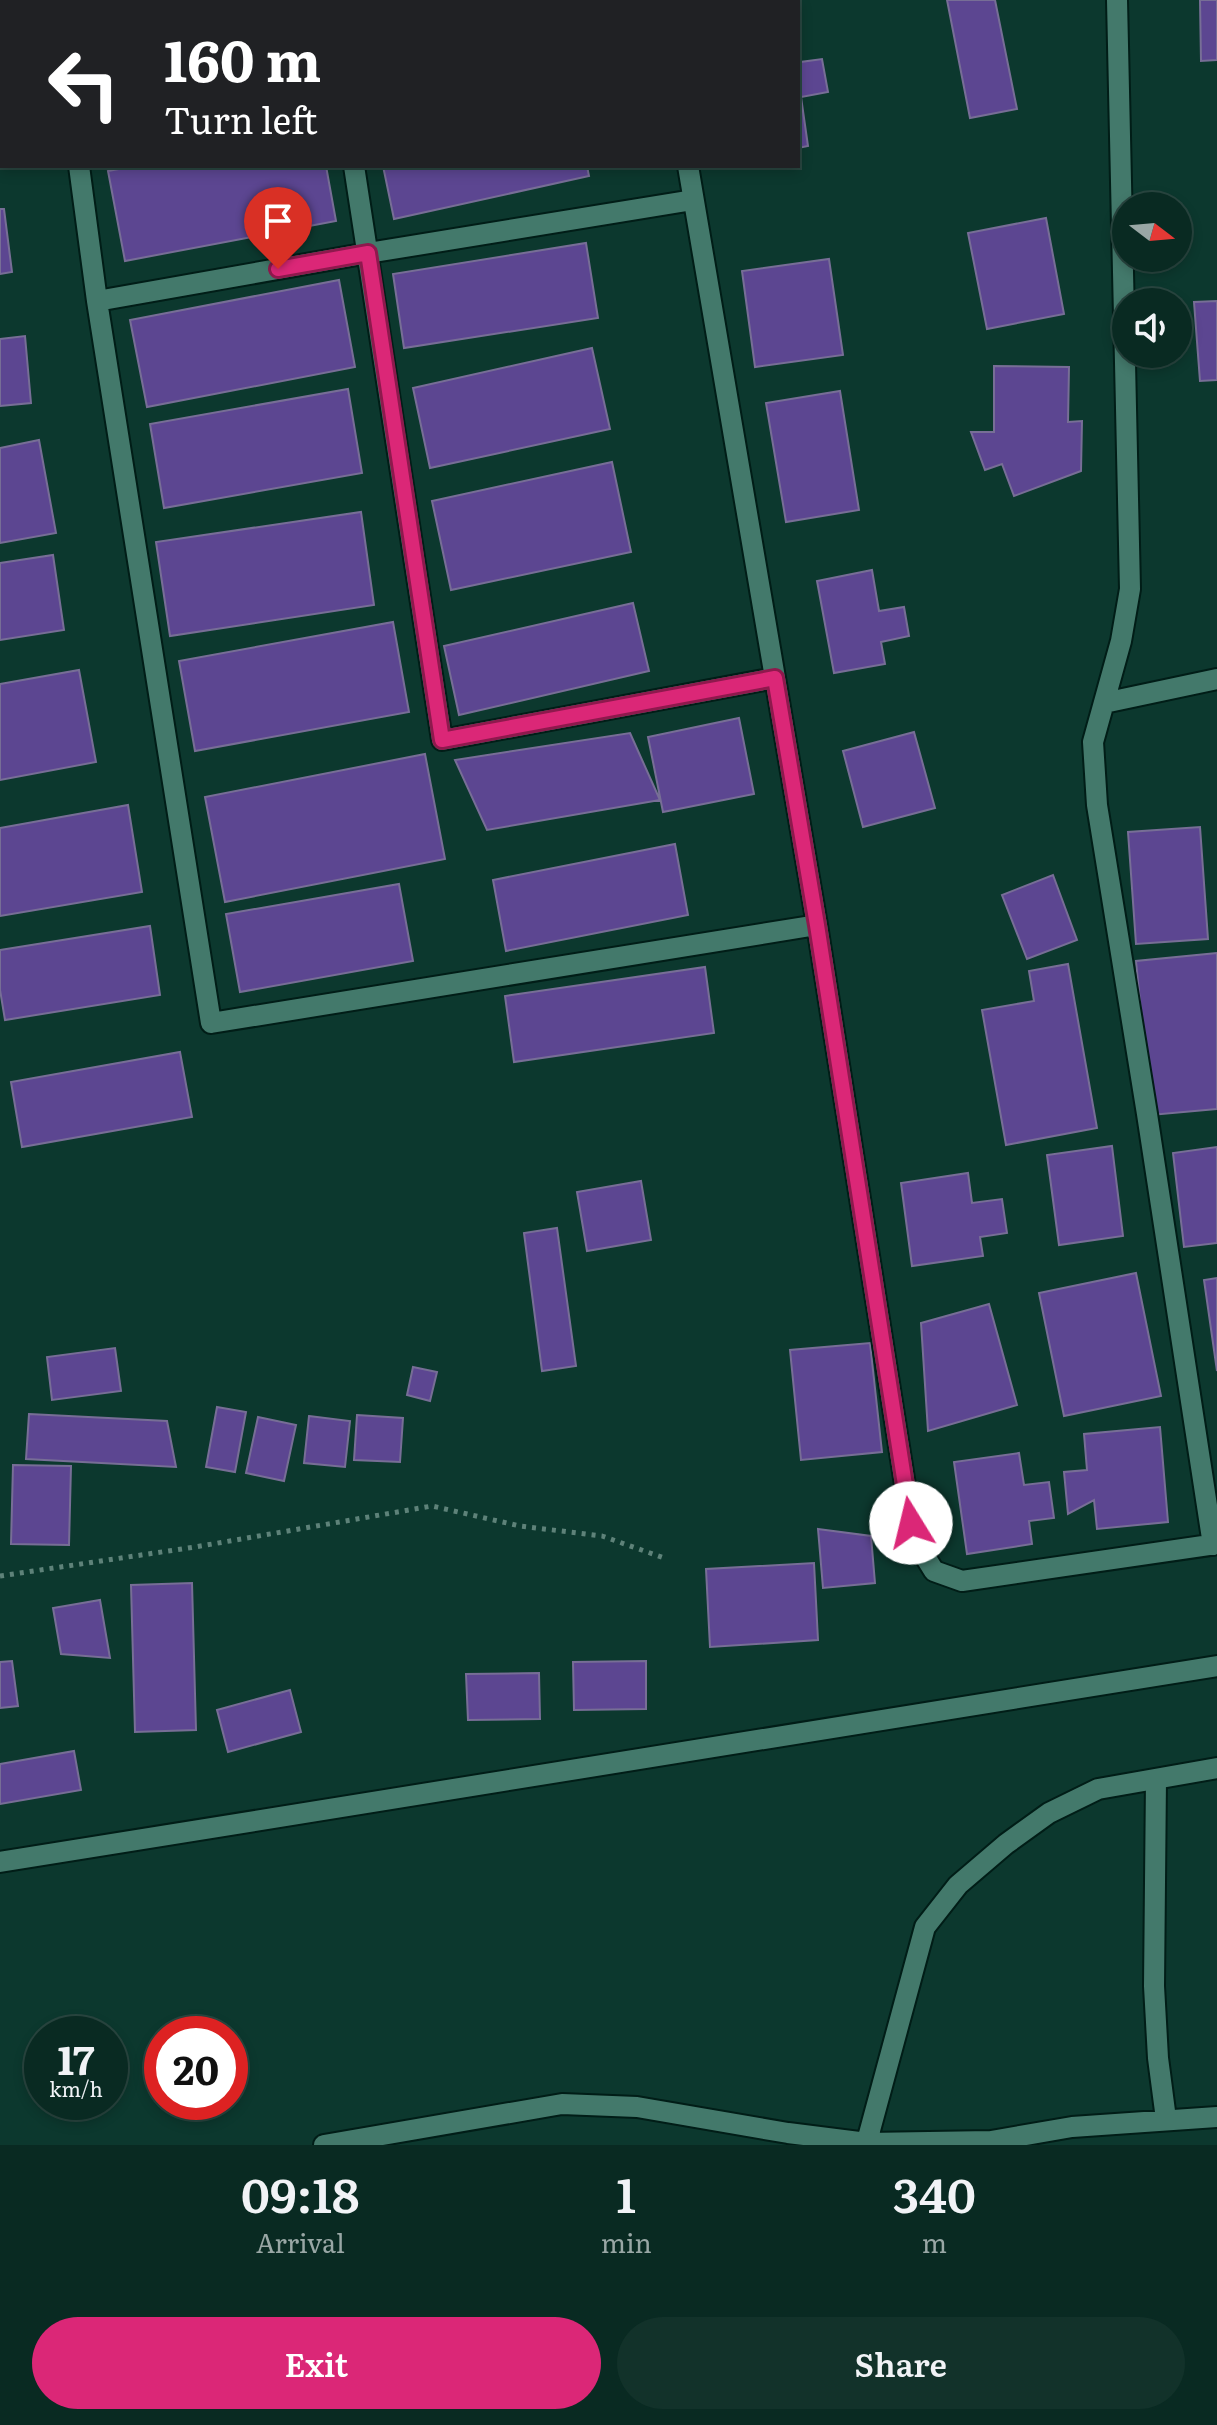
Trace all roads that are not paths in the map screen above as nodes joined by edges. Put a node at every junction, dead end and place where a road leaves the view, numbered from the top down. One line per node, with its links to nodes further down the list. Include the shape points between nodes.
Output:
1 (1117, 0): 10 (street, via 1130,589)
2 (79, 168): 7 (street)
3 (354, 168): 6 (street)
4 (688, 168): 5 (street)
5 (693, 200): 6 (street); 8 (street)
6 (368, 253): 7 (street); 8 (street, via 442,740)
7 (97, 301): 11 (street, via 211,1023)
8 (775, 678): 11 (street)
9 (1217, 679): 10 (street)
10 (1104, 703): 12 (street, via 1093,742 1097,805)
11 (817, 925): 12 (street, via 911,1523 934,1571 962,1581)
12 (1215, 1544)
13 (1217, 1666): 16 (street)
14 (1217, 1768): 15 (street)
15 (1156, 1779): 18 (street, via 1154,1986); 19 (street, via 1098,1789 1049,1813 958,1885 925,1927)
16 (0, 1862)
17 (1217, 2117): 18 (street)
18 (1166, 2119): 19 (street, via 991,2141)
19 (866, 2144): 20 (street, via 637,2107 562,2104)
20 (324, 2145)

